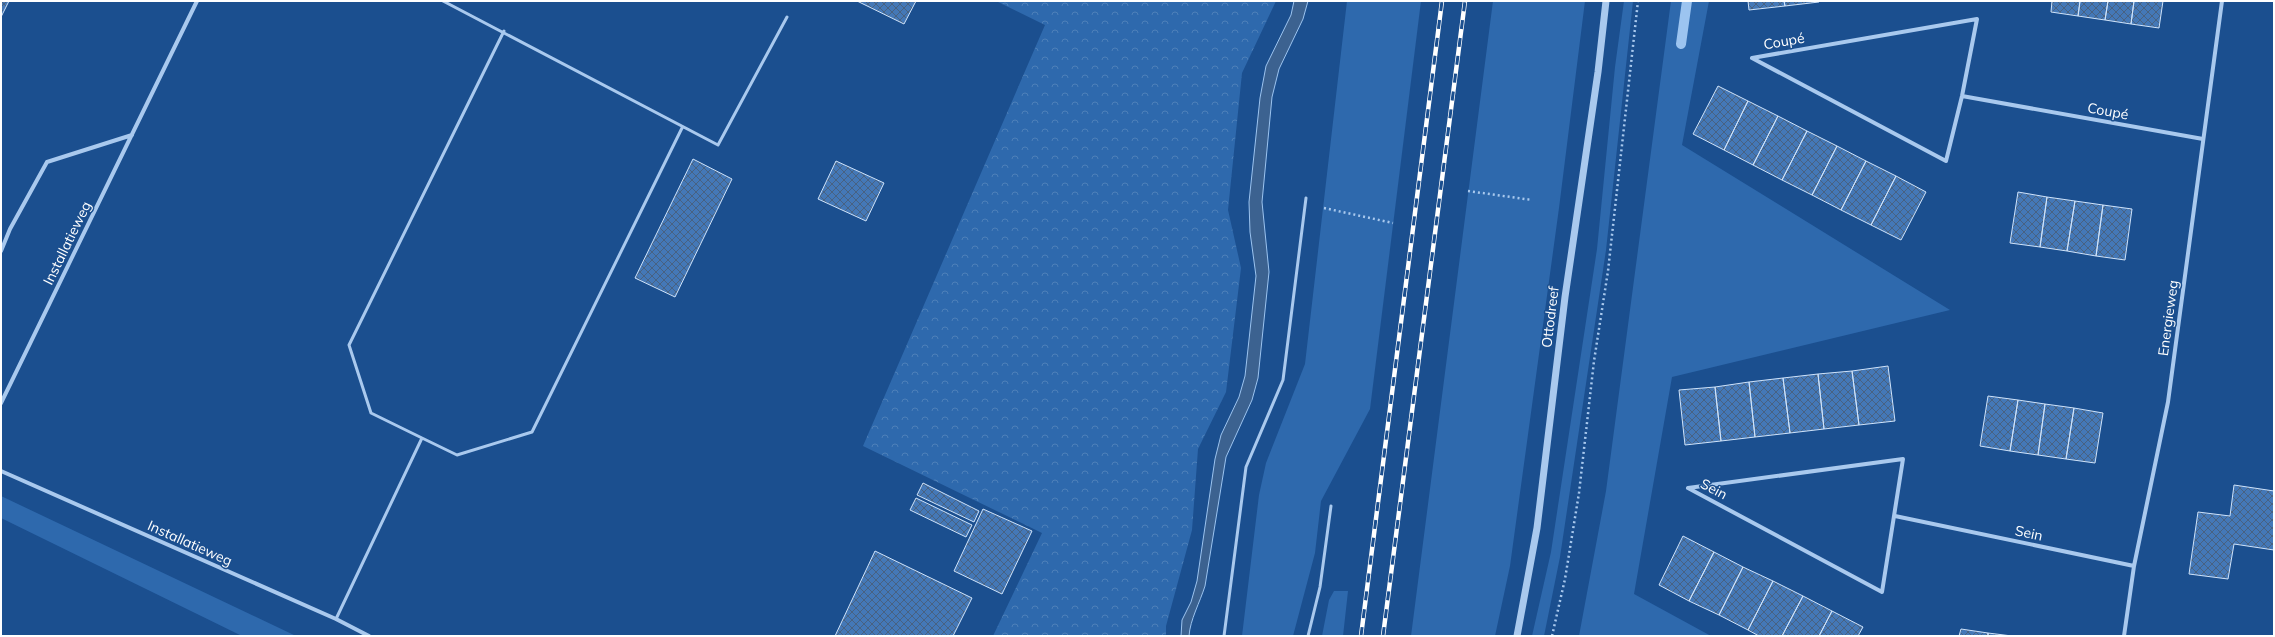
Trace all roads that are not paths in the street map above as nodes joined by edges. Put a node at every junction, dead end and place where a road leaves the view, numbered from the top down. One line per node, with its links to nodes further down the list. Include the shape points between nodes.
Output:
1 (197, 1): 9 (street, Installatieweg)
2 (443, 1): 6 (lane)
3 (1606, 1): 23 (street, Ottodreef, via 1565,297 1538,528)
4 (2222, 1): 10 (street, Energieweg)
5 (787, 17): 8 (lane, via 718,145)
6 (504, 31): 8 (lane); 14 (lane, via 349,345 371,413)
7 (1962, 96): 7 (street, Coupé, via 1946,161 1752,58 1977,20); 10 (street, Coupé)
8 (682, 128): 14 (lane, via 532,432 457,455)
9 (132, 134): 12 (street, via 46,162); 13 (street, Installatieweg)
10 (2203, 139): 18 (street, Energieweg, via 2168,402)
11 (1306, 198): 21 (lane, via 1283,380 1246,467)
12 (1, 251)
13 (1, 403)
14 (422, 438): 19 (lane)
15 (1, 471): 19 (street, Installatieweg)
16 (1331, 506): 22 (lane, via 1320,587)
17 (1895, 516): 17 (street, Sein, via 1882,592 1688,488 1903,459); 18 (street, Sein)
18 (2134, 566): 24 (street, Energieweg)
19 (336, 619): 20 (street, Installatieweg)
20 (369, 636)
21 (1224, 636)
22 (1308, 636)
23 (1517, 636)
24 (2124, 636)

